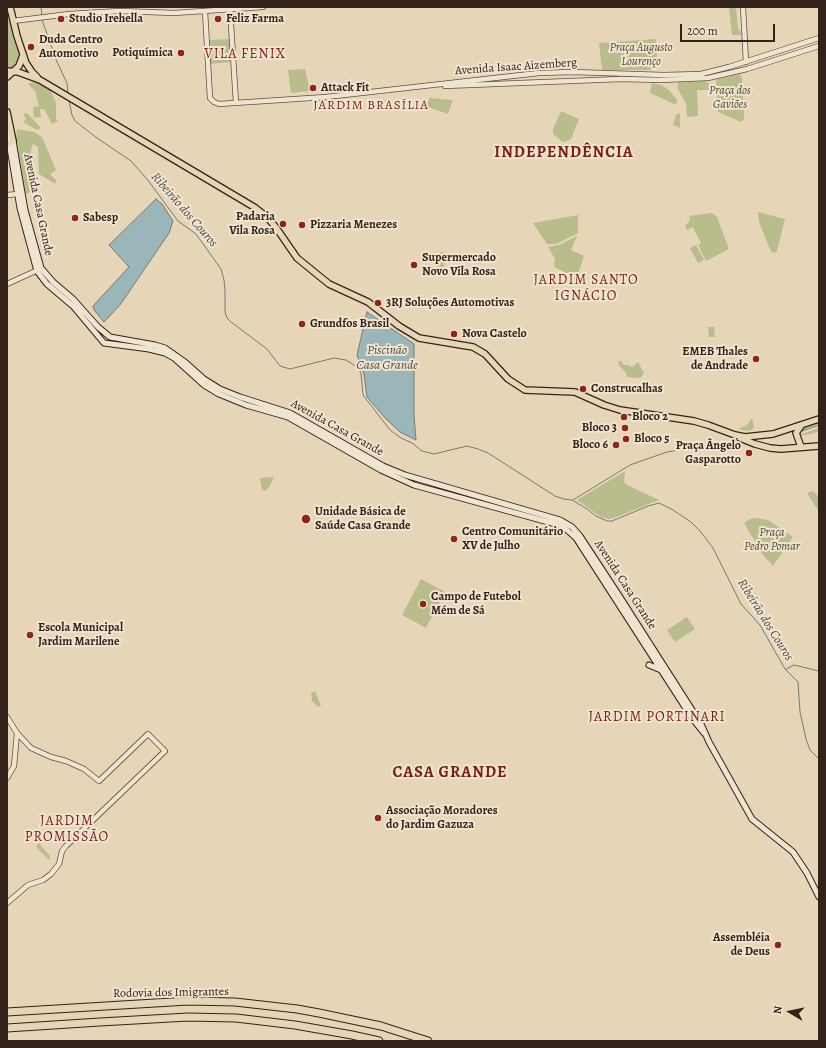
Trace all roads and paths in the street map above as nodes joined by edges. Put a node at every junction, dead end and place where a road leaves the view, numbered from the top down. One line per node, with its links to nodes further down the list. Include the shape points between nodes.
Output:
1 (10, 7): 6 (main road)
2 (263, 7): 4 (street)
3 (743, 7): 10 (street)
4 (230, 9): 5 (street); 21 (street)
5 (205, 11): 6 (street, via 120,11); 21 (street, Avenida Isaac Aizemberg, via 210,98 219,104)
6 (13, 22): 9 (main road)
7 (819, 38): 10 (street, Avenida Isaac Aizemberg)
8 (819, 46): 15 (street, Avenida Isaac Aizemberg)
9 (23, 54): 12 (main road, via 20,64); 17 (main road, via 29,68)
10 (746, 62): 11 (street, Avenida Isaac Aizemberg)
11 (729, 67): 13 (street, Avenida Isaac Aizemberg, via 701,74); 15 (street)
12 (10, 71): 16 (main road); 17 (main road)
13 (573, 72): 14 (street, Avenida Isaac Aizemberg); 19 (street, via 570,76)
14 (563, 73): 18 (street); 20 (street, Avenida Isaac Aizemberg)
15 (729, 74): 19 (street, Avenida Isaac Aizemberg, via 693,79)
16 (7, 77)
17 (40, 80): 34 (main road, via 254,207 277,228 301,262 329,284 368,302 413,335 425,340 473,347 485,354 508,379 525,390 575,392 620,410 694,421)
18 (563, 82): 19 (street, Avenida Isaac Aizemberg); 20 (street, Avenida Isaac Aizemberg)
19 (573, 82)
20 (425, 86): 21 (street, Avenida Isaac Aizemberg)
21 (236, 103)
22 (7, 112): 24 (main road, Avenida Casa Grande)
23 (7, 130): 24 (main road, Avenida Casa Grande)
24 (10, 142): 25 (main road, Avenida Casa Grande); 27 (main road, Avenida Casa Grande)
25 (18, 194): 26 (street); 27 (main road, Avenida Casa Grande, via 21,213)
26 (7, 195)
27 (39, 270): 28 (street); 29 (main road, Avenida Casa Grande, via 73,299); 30 (main road, Avenida Casa Grande, via 47,284 73,306)
28 (7, 284)
29 (110, 337): 30 (main road); 31 (main road); 41 (main road, Avenida Casa Grande, via 165,348 220,390 290,413 384,466 405,475 567,523 580,536)
30 (102, 340): 31 (main road, Avenida Casa Grande)
31 (111, 344): 40 (main road, Avenida Casa Grande, via 165,353 219,394 288,417 381,470 414,485 563,527 576,538)
32 (819, 419): 33 (main road)
33 (803, 425): 35 (main road); 38 (main road, via 796,433)
34 (735, 435): 35 (main road); 36 (main road)
35 (769, 435): 36 (main road, via 760,438)
36 (754, 444): 38 (main road, via 775,448)
37 (819, 446): 38 (main road)
38 (801, 447)
39 (649, 665): 40 (main road)
40 (661, 671): 41 (main road, Avenida Casa Grande)
41 (667, 675): 45 (main road, Avenida Casa Grande, via 695,722 706,735 752,818 793,852)
42 (7, 717): 43 (street)
43 (17, 733): 44 (street, via 14,766); 46 (street, via 35,750 84,769 100,781 148,734 165,751 66,846 52,874 28,885)
44 (7, 778)
45 (819, 896)
46 (7, 903)
47 (7, 1012): 50 (highway, Rodovia dos Imigrantes, via 181,1001 235,1002 319,1013 381,1026)
48 (7, 1028): 49 (highway, Rodovia dos Imigrantes, via 181,1018 236,1018 352,1034)
49 (379, 1041)
50 (428, 1041)

